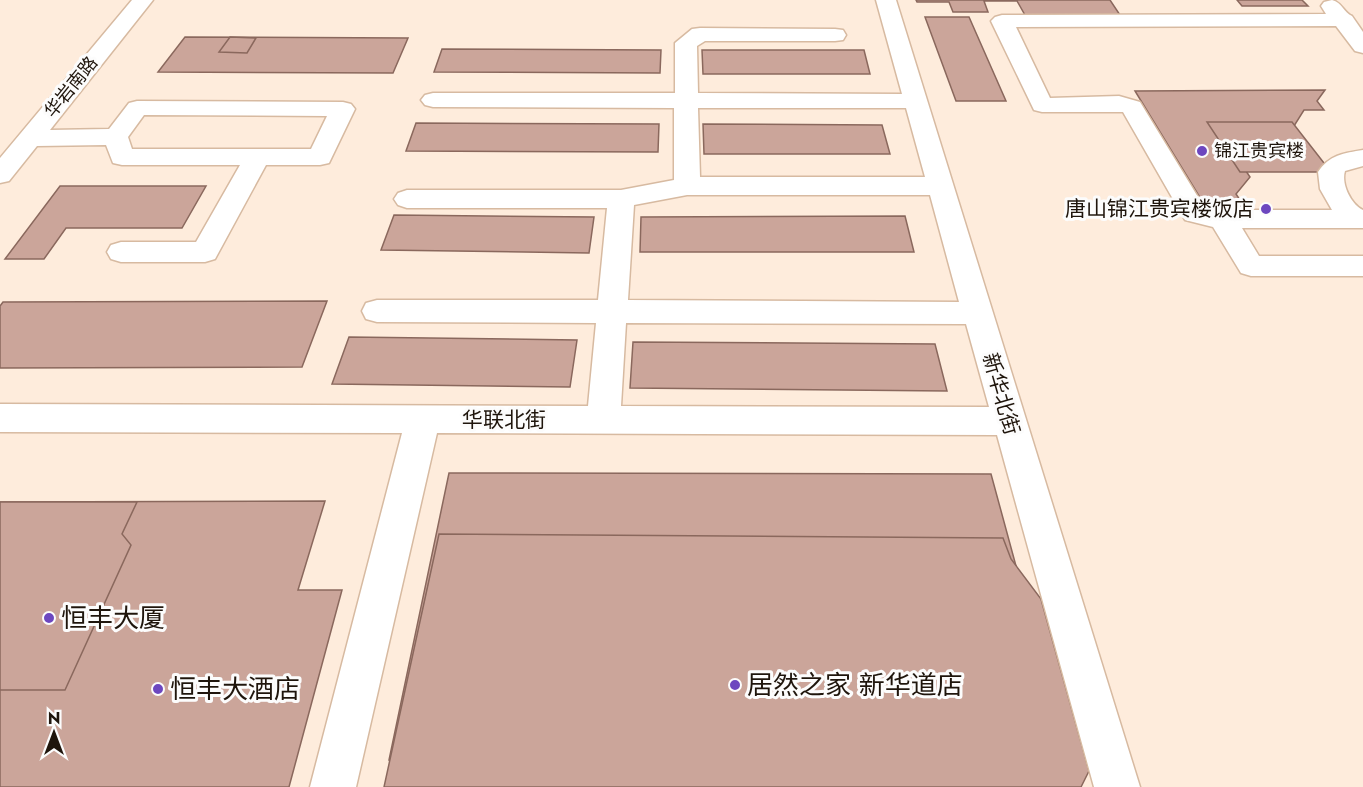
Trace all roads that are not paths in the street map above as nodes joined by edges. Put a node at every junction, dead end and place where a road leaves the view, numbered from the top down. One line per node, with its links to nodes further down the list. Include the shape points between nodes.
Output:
1 (143, 0): 11 (street, 华岩南路)
2 (886, 0): 9 (street, 新华北街)
3 (1326, 0): 4 (street)
4 (1345, 20): 6 (street); 19 (street, via 1002,21 1042,105 1119,103 1132,107 1195,214)
5 (835, 35): 8 (street, via 700,34 686,43)
6 (1363, 46)
7 (434, 100): 8 (street)
8 (685, 101): 9 (street); 15 (street)
9 (915, 101): 16 (street, 新华北街)
10 (116, 137): 11 (street); 12 (street, via 122,157); 12 (street, via 138,108)
11 (30, 138): 14 (street, 华岩南路)
12 (259, 138): 21 (street, via 205,252)
13 (1363, 158): 20 (street, via 1339,164 1331,171 1329,182 1333,193)
14 (0, 175)
15 (687, 186): 16 (street); 18 (street)
16 (940, 186): 25 (street, 新华北街)
17 (407, 199): 18 (street)
18 (621, 199): 24 (street)
19 (1222, 219): 20 (street); 22 (street, via 1251,266)
20 (1358, 219)
21 (121, 252)
22 (1363, 266)
23 (377, 311): 24 (street)
24 (612, 312): 25 (street); 28 (street)
25 (978, 313): 29 (street, 新华北街)
26 (0, 418): 27 (street, 华联北街)
27 (423, 419): 28 (street, 华联北街); 30 (street)
28 (603, 421): 29 (street, 华联北街)
29 (1009, 421): 31 (street, 新华北街)
30 (333, 787)
31 (1117, 787)

